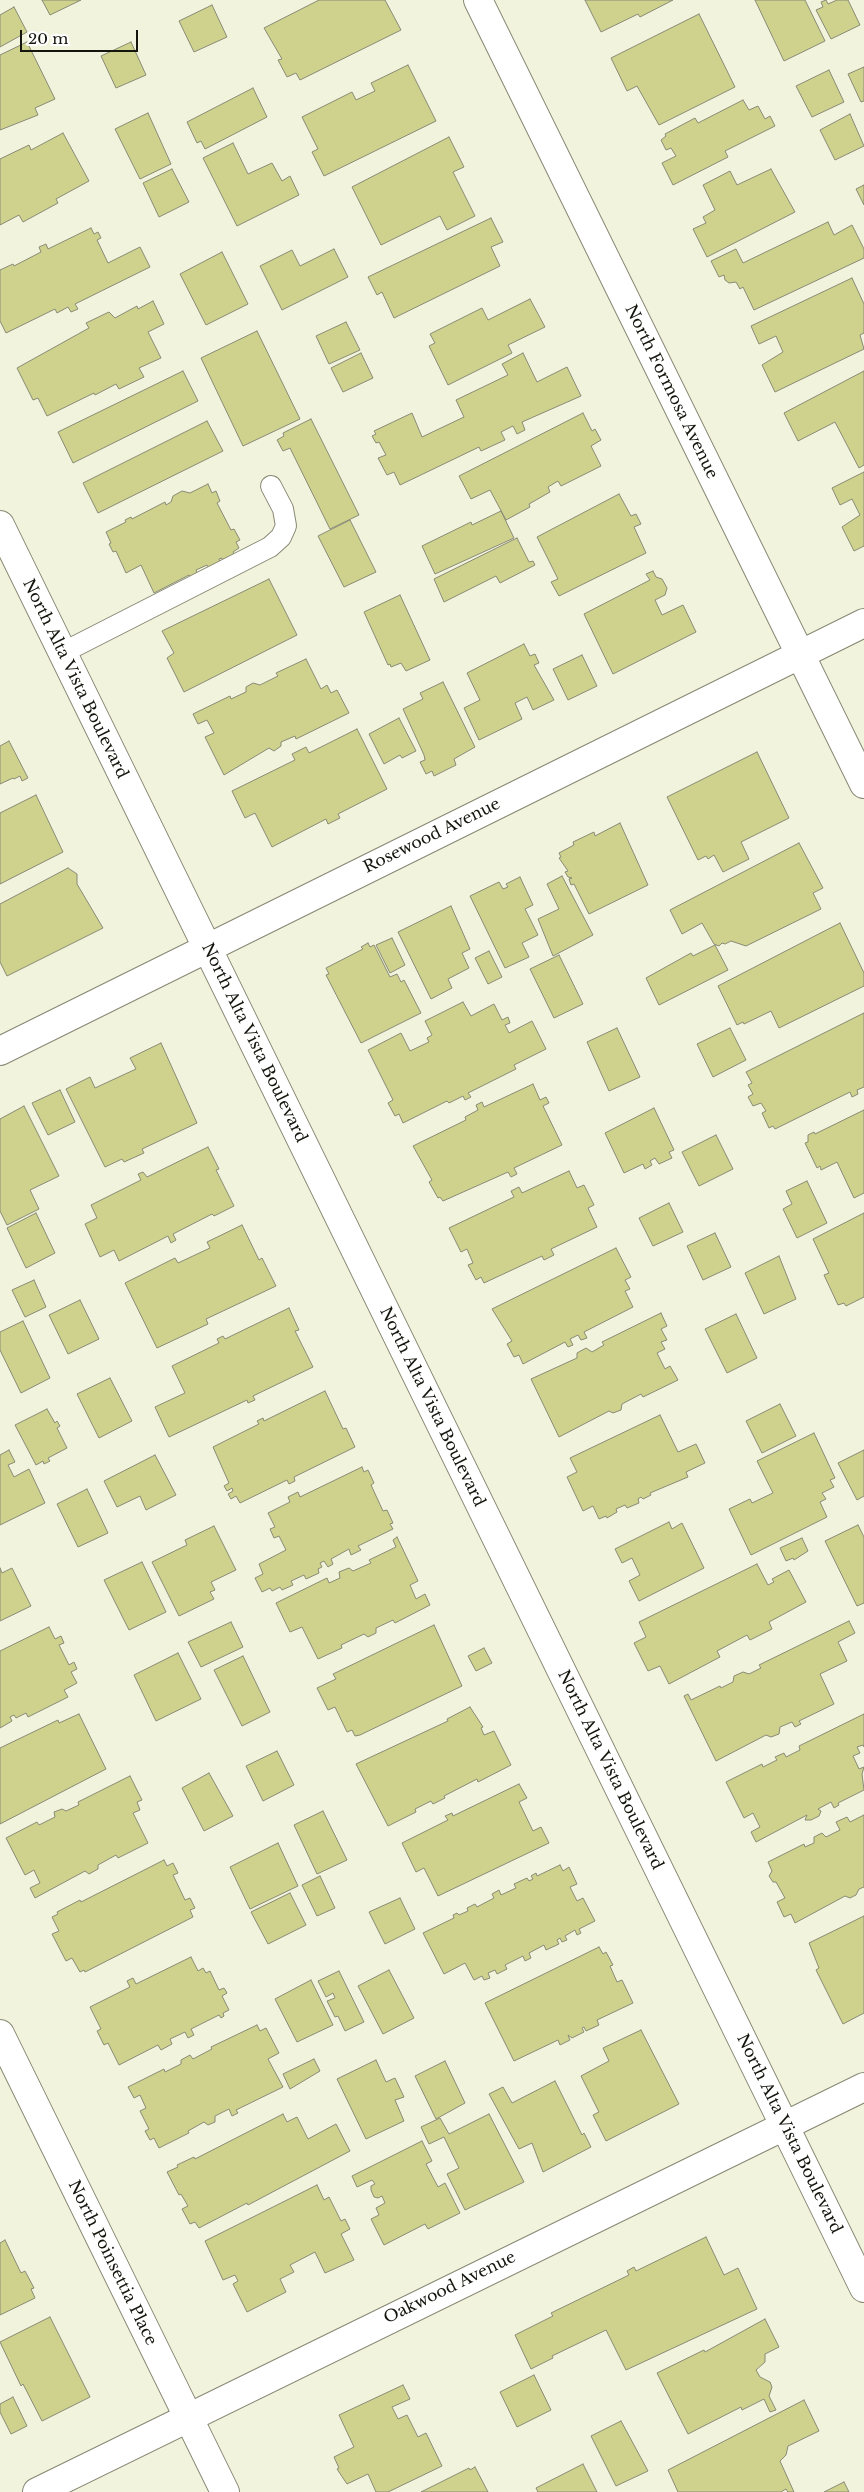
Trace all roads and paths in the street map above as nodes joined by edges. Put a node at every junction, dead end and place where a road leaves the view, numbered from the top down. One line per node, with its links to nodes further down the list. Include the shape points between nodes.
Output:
1 (478, 0): 6 (street, North Formosa Avenue)
2 (271, 486): 5 (lane, via 283,509 286,526 270,548)
3 (0, 526): 5 (street, North Alta Vista Boulevard)
4 (864, 623): 6 (street, Rosewood Avenue)
5 (62, 653): 8 (street, North Alta Vista Boulevard)
6 (800, 654): 7 (street, North Formosa Avenue); 8 (street, Rosewood Avenue)
7 (864, 784)
8 (207, 948): 9 (street, Rosewood Avenue); 12 (street, North Alta Vista Boulevard)
9 (0, 1051)
10 (0, 2034): 14 (street, North Poinsettia Place)
11 (864, 2087): 12 (street, Oakwood Avenue)
12 (786, 2127): 13 (street, North Alta Vista Boulevard); 14 (street, Oakwood Avenue)
13 (864, 2288)
14 (188, 2416): 15 (street, Oakwood Avenue); 16 (street, North Poinsettia Place)
15 (37, 2492)
16 (225, 2492)

